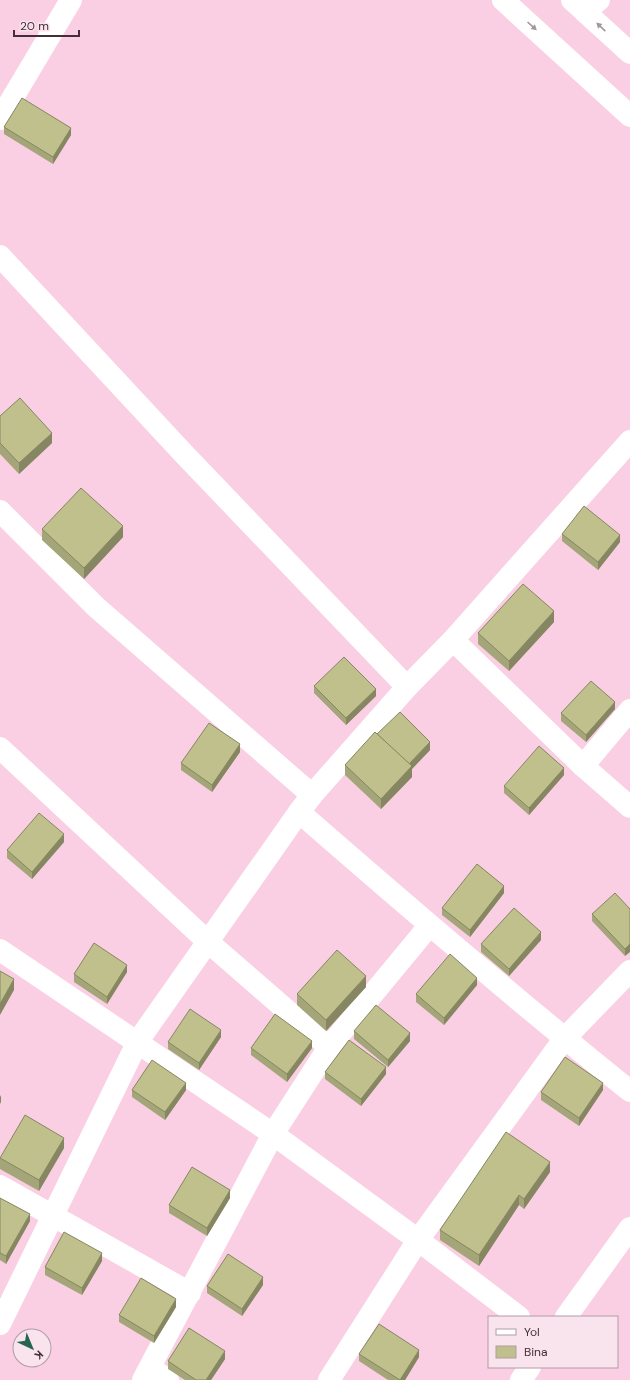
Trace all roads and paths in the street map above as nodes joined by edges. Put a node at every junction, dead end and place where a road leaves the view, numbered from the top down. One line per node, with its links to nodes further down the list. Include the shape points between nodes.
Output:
1 (71, 0): 6 (street)
2 (503, 0): 5 (street, one-way to 5)
3 (586, 4): 4 (street, one-way to 3)
4 (630, 53)
5 (630, 116)
6 (0, 119)
7 (0, 256): 11 (street)
8 (629, 444): 10 (street)
9 (0, 511): 15 (street, via 96,607)
10 (453, 640): 11 (street); 14 (street)
11 (407, 687): 15 (street)
12 (630, 710): 14 (street)
13 (0, 748): 19 (street)
14 (584, 766): 16 (street)
15 (312, 794): 17 (street)
16 (630, 807)
17 (299, 812): 18 (street); 19 (street)
18 (429, 926): 22 (street); 24 (street)
19 (207, 941): 23 (street); 24 (street)
20 (0, 950): 23 (street)
21 (630, 971): 22 (street)
22 (564, 1039): 25 (street); 30 (street)
23 (138, 1041): 26 (street); 28 (street)
24 (329, 1047): 26 (street)
25 (630, 1091)
26 (273, 1134): 30 (street); 31 (street)
27 (0, 1186): 28 (street)
28 (52, 1216): 31 (street); 34 (street)
29 (630, 1228): 33 (street)
30 (418, 1240): 32 (street); 38 (street)
31 (190, 1293): 36 (street)
32 (518, 1316)
33 (567, 1316)
34 (0, 1324)
35 (529, 1368): 39 (street)
36 (147, 1374): 37 (street)
37 (168, 1380)
38 (329, 1380)
39 (521, 1380)

